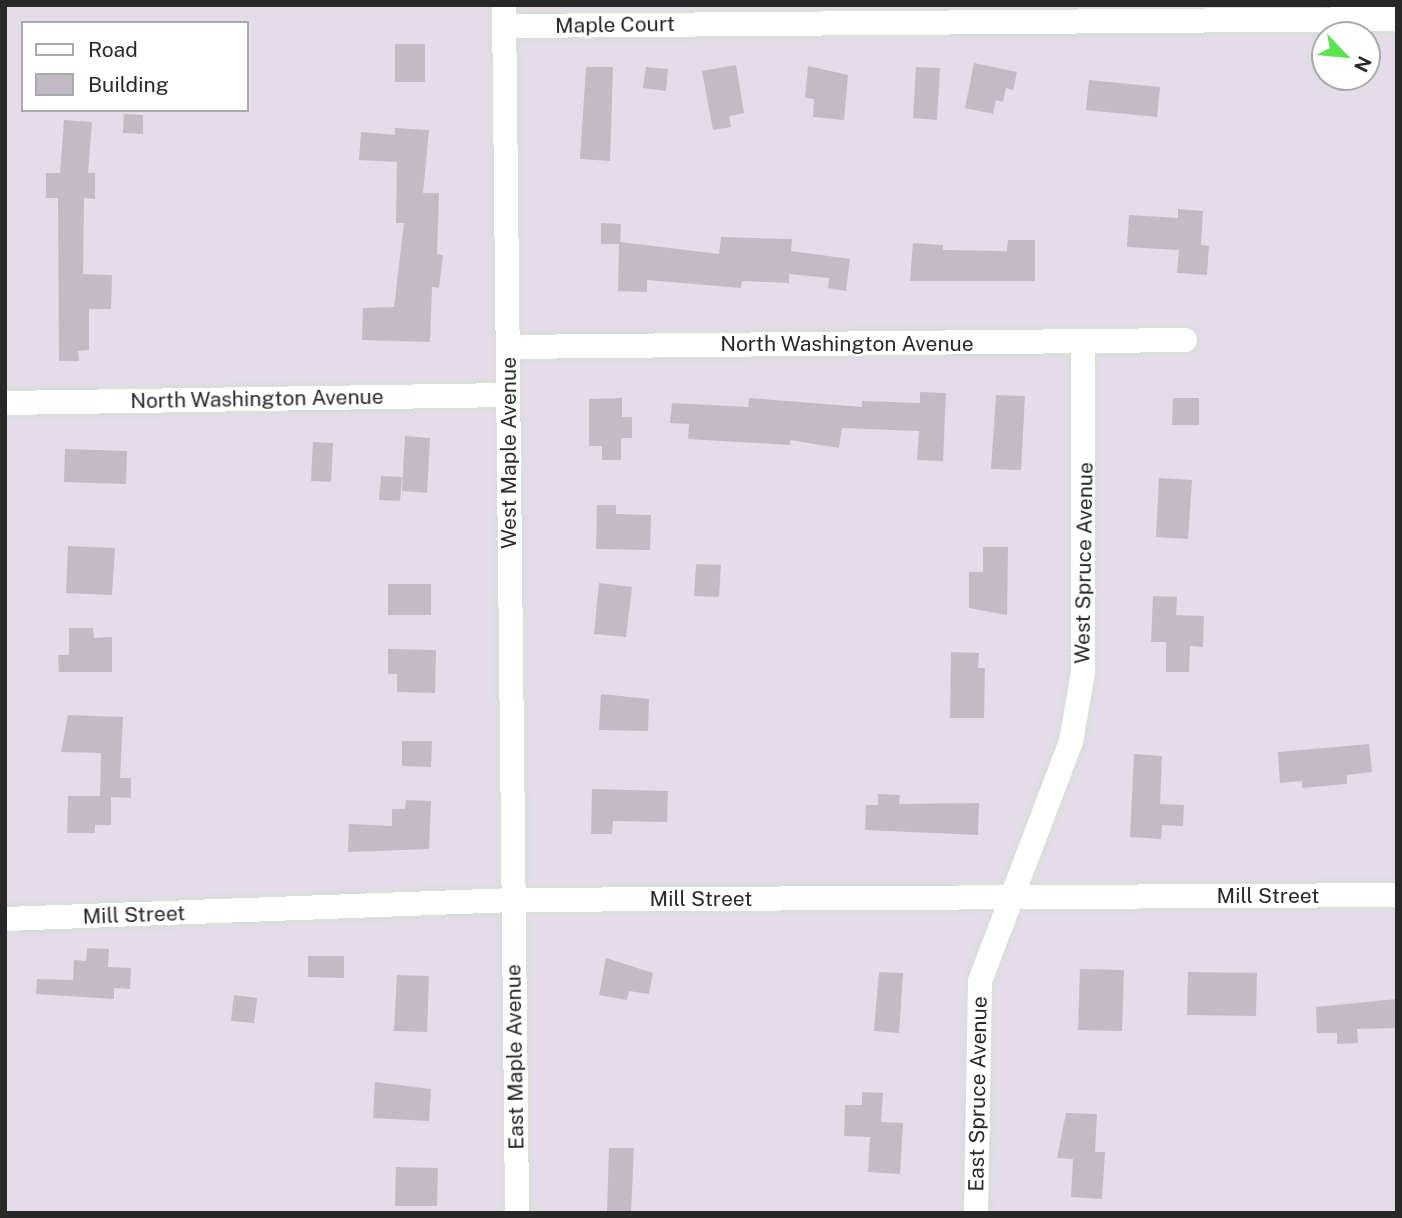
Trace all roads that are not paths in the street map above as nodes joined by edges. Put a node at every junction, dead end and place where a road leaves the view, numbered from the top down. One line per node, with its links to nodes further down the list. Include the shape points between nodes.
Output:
1 (878, 13): 2 (street, Maple Court); 3 (street, Maple Court)
2 (504, 16): 6 (street, West Maple Avenue)
3 (1397, 19)
4 (1185, 340): 5 (street, North Washington Avenue)
5 (1083, 342): 6 (street, North Washington Avenue); 10 (street, West Spruce Avenue, via 1083,672 1071,742)
6 (509, 346): 7 (street, West Maple Avenue)
7 (508, 395): 8 (street, North Washington Avenue); 11 (street, West Maple Avenue)
8 (5, 403)
9 (1397, 895): 10 (street, Mill Street)
10 (1010, 898): 11 (street, Mill Street); 14 (street, East Spruce Avenue, via 989,947 975,1013)
11 (513, 900): 12 (street, Mill Street); 13 (street, East Maple Avenue)
12 (5, 919)
13 (517, 1213)
14 (976, 1213)

